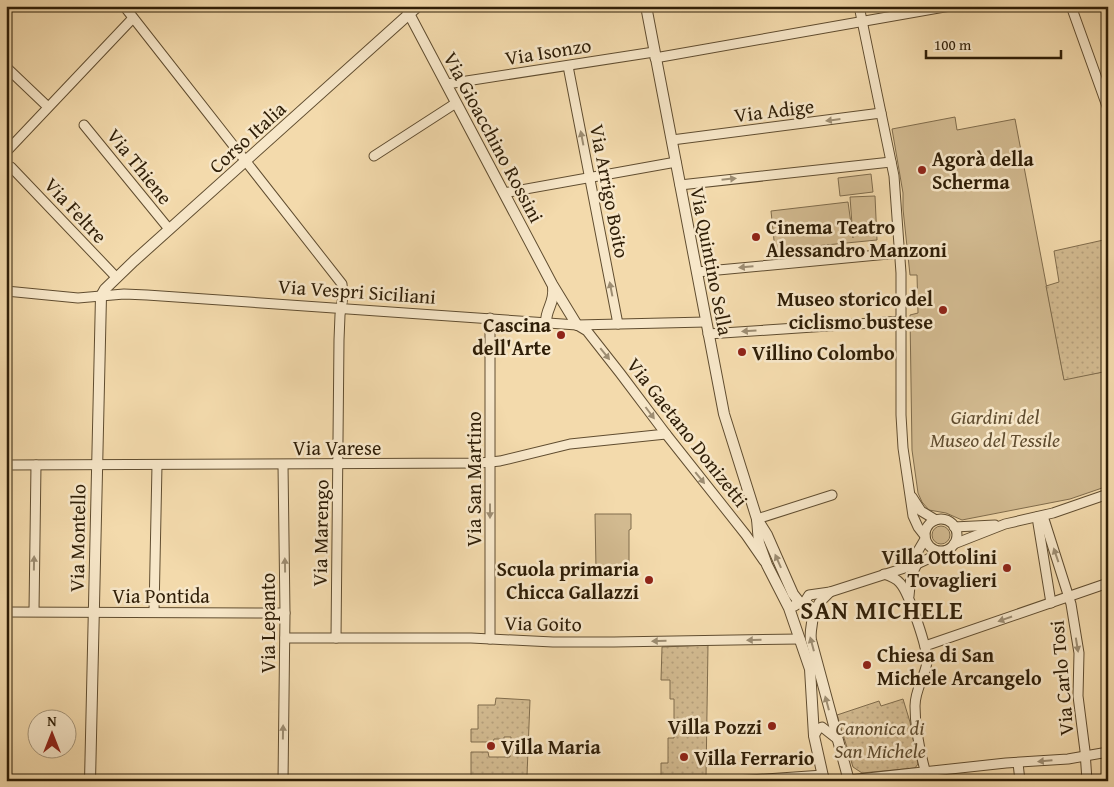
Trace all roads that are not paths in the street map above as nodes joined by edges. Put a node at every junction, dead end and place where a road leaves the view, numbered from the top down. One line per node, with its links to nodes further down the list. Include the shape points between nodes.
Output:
1 (124, 6): 8 (street, Via Marengo)
2 (418, 6): 7 (street, Corso Italia)
3 (646, 6): 10 (street, Via Quintino Sella)
4 (859, 6): 9 (street)
5 (950, 6): 9 (street, Via Isonzo)
6 (1071, 6): 16 (street)
7 (408, 11): 13 (street, Via Gioacchino Rossini); 22 (street, Corso Italia)
8 (133, 18): 15 (street); 22 (street, Via Marengo)
9 (862, 22): 10 (street, Via Isonzo); 17 (street)
10 (655, 55): 11 (street, Via Isonzo); 19 (street, Via Quintino Sella)
11 (568, 66): 13 (street, Via Isonzo); 26 (street, Via Arrigo Boito, one-way to 11)
12 (6, 67): 15 (street)
13 (447, 84): 14 (street, Via Gioacchino Rossini)
14 (456, 103): 21 (street); 28 (street, Via Gioacchino Rossini)
15 (48, 107): 20 (street)
16 (1108, 109)
17 (881, 113): 19 (street, Via Adige, one-way to 19); 24 (street)
18 (84, 125): 29 (street, Via Thiene)
19 (672, 140): 23 (street, Via Quintino Sella)
20 (6, 152)
21 (374, 156)
22 (246, 161): 29 (street, Corso Italia); 36 (street, Via Marengo, via 340,281)
23 (676, 162): 26 (street); 27 (street, Via Quintino Sella)
24 (891, 162): 27 (street, one-way to 24); 30 (street)
25 (11, 167): 32 (street, Via Feltre)
26 (590, 177): 28 (street); 41 (street, Via Arrigo Boito, one-way to 26)
27 (680, 185): 31 (street, Via Quintino Sella)
28 (504, 193): 33 (street, Via Gioacchino Rossini)
29 (169, 229): 32 (street, Corso Italia)
30 (899, 253): 31 (street, one-way to 31); 40 (street)
31 (697, 272): 39 (street, Via Quintino Sella)
32 (116, 277): 35 (street, Corso Italia)
33 (552, 284): 38 (street, via 553,299); 42 (street, Via Gioacchino Rossini)
34 (6, 291): 35 (street, Via Vespri Siciliani, via 78,298)
35 (101, 296): 36 (street, Via Vespri Siciliani, via 146,294); 50 (street, Via Montello)
36 (341, 308): 37 (street, Via Vespri Siciliani); 47 (street, Via Marengo)
37 (490, 318): 38 (street, Via Vespri Siciliani); 45 (street, Via San Martino)
38 (546, 322): 42 (street, Via Vespri Siciliani)
39 (706, 322): 41 (street, Via Vespri Siciliani); 43 (street, Via Quintino Sella)
40 (902, 322): 43 (street, one-way to 43); 53 (street, via 902,427)
41 (618, 324): 42 (street, Via Vespri Siciliani)
42 (577, 325): 44 (street, Via Gaetano Donizetti, one-way to 44, via 586,331)
43 (708, 334): 56 (street, Via Quintino Sella, via 724,414)
44 (666, 434): 45 (street, Via Varese, via 570,444); 64 (street, Via Gaetano Donizetti, one-way to 64)
45 (490, 462): 47 (street, Via Varese); 81 (street, Via San Martino, one-way to 81)
46 (283, 464): 47 (street, Via Varese); 51 (street, Via Varese); 76 (street, Via Lepanto, one-way to 46)
47 (338, 464): 80 (street, Via Marengo)
48 (6, 465): 49 (street, Via Varese)
49 (36, 465): 50 (street, Via Varese); 73 (street, one-way to 49)
50 (96, 465): 51 (street, Via Varese); 74 (street, Via Montello)
51 (157, 465): 75 (street)
52 (832, 494): 56 (street)
53 (910, 494): 57 (street, via 921,511); 60 (street, via 913,516)
54 (1108, 494): 55 (street)
55 (1040, 516): 58 (street); 69 (street, Via Carlo Tosi, one-way to 55); 71 (street)
56 (757, 519): 64 (street, via 758,540); 70 (street, one-way to 56, via 793,594)
57 (936, 520): 59 (street, via 945,520); 60 (street, via 928,527)
58 (1005, 524): 59 (street); 61 (street)
59 (954, 526): 61 (street)
60 (925, 538): 62 (street, via 931,548); 63 (street)
61 (954, 544): 62 (street)
62 (945, 551): 63 (street)
63 (913, 562): 65 (street); 68 (street)
64 (767, 565): 78 (street)
65 (884, 574): 67 (street); 68 (street, via 899,581)
66 (1108, 583): 69 (street)
67 (830, 592): 70 (street, via 809,595); 77 (street, via 819,603)
68 (909, 596): 83 (street)
69 (1069, 597): 71 (street); 87 (street, Via Carlo Tosi, one-way to 87, via 1079,654 1078,696)
70 (802, 603): 77 (street, via 810,606); 78 (street, via 793,607)
71 (1051, 603): 83 (street, one-way to 83)
72 (6, 612): 73 (street, Via Pontida)
73 (34, 612): 74 (street, Via Pontida)
74 (93, 612): 75 (street, Via Pontida); 92 (street, Via Montello)
75 (154, 612): 76 (street, Via Pontida)
76 (286, 613): 79 (street, Via Lepanto)
77 (812, 618): 78 (street, via 804,625); 85 (street, one-way to 77, via 811,640)
78 (793, 619): 82 (street)
79 (285, 638): 80 (street, Via Goito); 93 (street, Via Lepanto, one-way to 79)
80 (336, 638): 81 (street, Via Goito)
81 (490, 639): 82 (street, Via Goito, one-way to 81, via 626,642)
82 (800, 639): 84 (street, via 811,675)
83 (925, 646): 89 (street, via 926,663 916,692 915,708)
84 (814, 736): 85 (street, via 822,727); 90 (street)
85 (836, 738): 91 (street)
86 (1108, 752): 87 (street)
87 (1086, 756): 88 (street, one-way to 88); 96 (street, Via Carlo Tosi)
88 (1018, 763): 89 (street); 95 (street)
89 (926, 776): 91 (street)
90 (824, 778): 94 (street)
91 (849, 780)
92 (90, 781)
93 (283, 781)
94 (736, 781)
95 (1020, 781)
96 (1087, 781)

